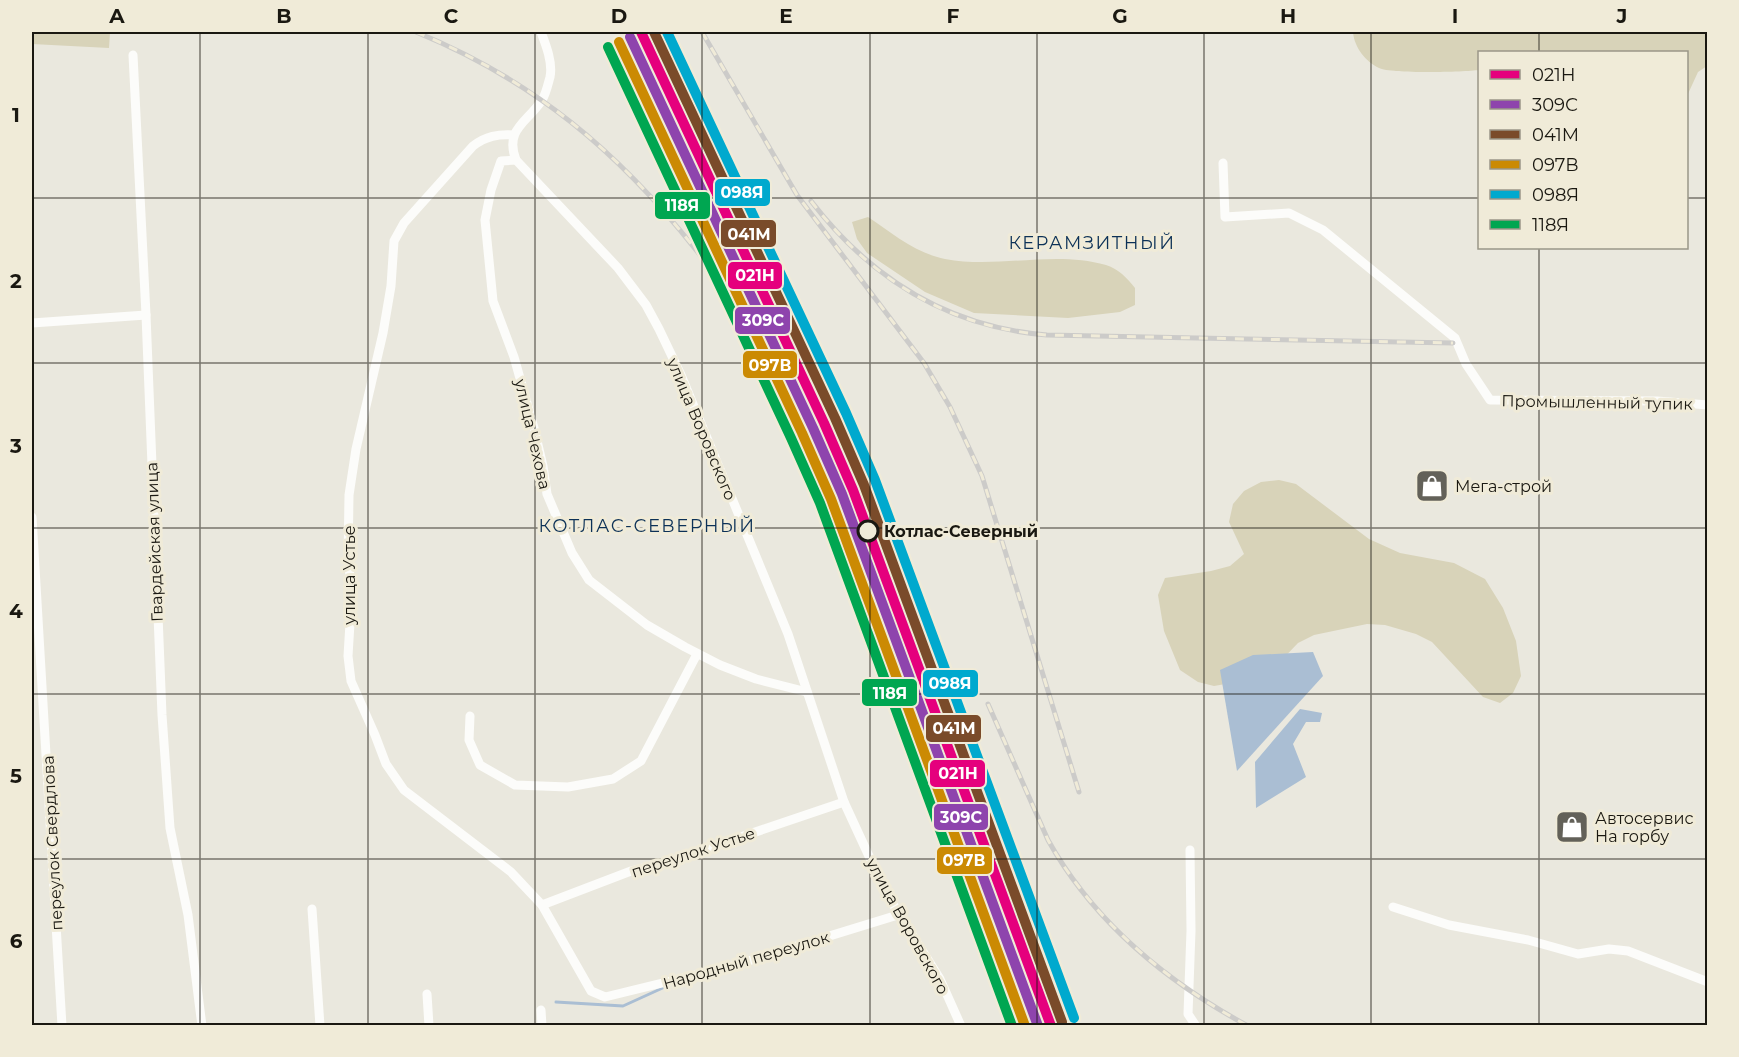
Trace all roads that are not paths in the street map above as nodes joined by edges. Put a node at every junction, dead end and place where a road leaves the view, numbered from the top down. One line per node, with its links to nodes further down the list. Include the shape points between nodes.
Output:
1 (541, 32): 3 (street, via 550,75 542,99)
2 (133, 55): 6 (street, Гвардейская улица)
3 (514, 135): 4 (street); 15 (street, улица Устье, via 490,136 473,146 404,223 394,241 383,333 349,495 348,561 352,590 348,656 351,681 386,764 404,790 511,872)
4 (516, 160): 10 (street, улица Чехова, via 501,161 491,190 485,220 488,259 493,301 531,417 547,494 572,553 589,580 647,625); 11 (street, улица Воровского, via 618,268 646,305 681,375 788,634)
5 (1223, 163): 8 (street, Промышленный тупик, via 1225,217 1289,213 1323,230 1455,338 1466,364 1490,400)
6 (146, 315): 7 (street); 24 (street, Гвардейская улица, via 160,692 170,828 188,915)
7 (32, 323)
8 (1707, 405)
9 (32, 517): 23 (street, переулок Свердлова)
10 (698, 654): 11 (street, улица Чехова, via 756,679); 12 (street, via 641,761 613,779 568,787 515,785 480,765 469,740)
11 (807, 692): 13 (street, улица Воровского)
12 (470, 716)
13 (844, 802): 15 (street, переулок Устье); 18 (street, улица Воровского, via 886,893)
14 (1190, 850): 29 (street, via 1188,1014)
15 (542, 905): 20 (street, улица Устье)
16 (1394, 907): 19 (street, via 1449,925 1578,954 1610,949 1628,951)
17 (312, 909): 25 (street)
18 (901, 914): 20 (street, Народный переулок, via 648,988 605,997); 28 (street, улица Воровского, via 940,979)
19 (1707, 982)
20 (591, 991)
21 (427, 994): 26 (street)
22 (541, 1010): 27 (street)
23 (62, 1026)
24 (202, 1026)
25 (320, 1026)
26 (429, 1026)
27 (542, 1026)
28 (962, 1026)
29 (1196, 1026)

